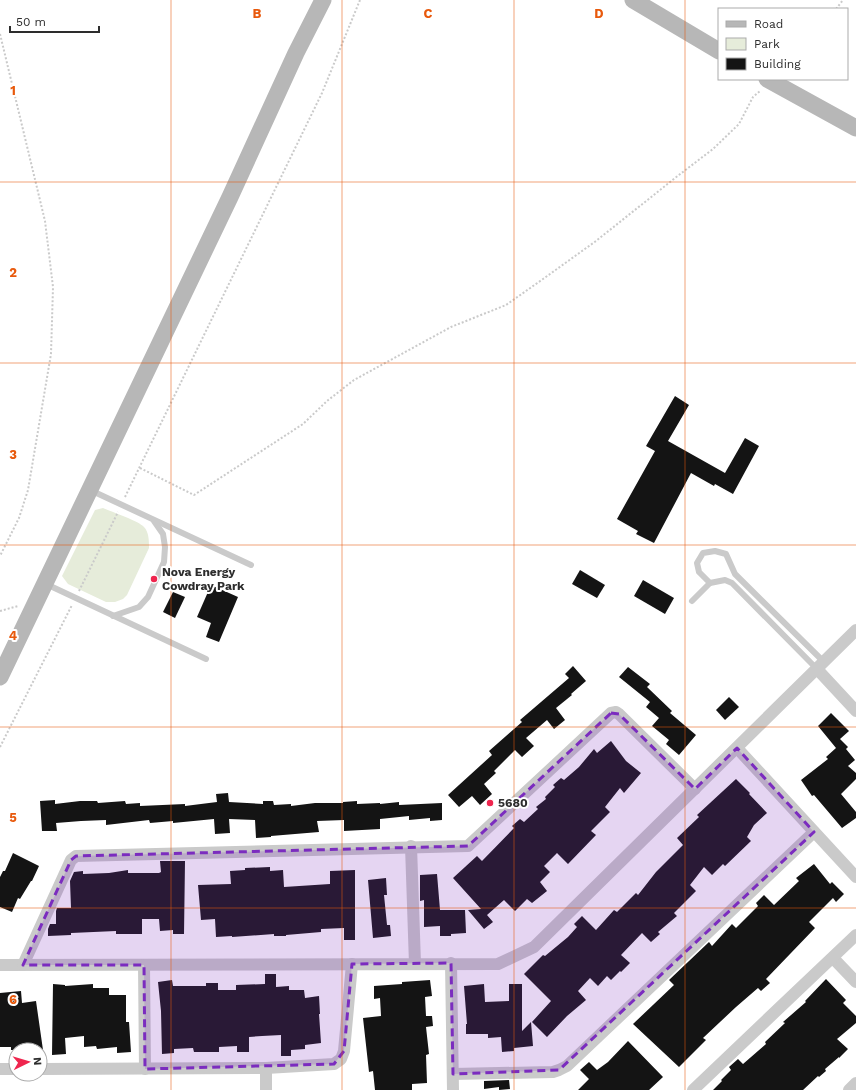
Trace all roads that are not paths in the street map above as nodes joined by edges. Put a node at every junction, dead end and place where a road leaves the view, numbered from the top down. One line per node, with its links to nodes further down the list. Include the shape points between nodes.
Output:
1 (323, 0): 6 (street)
2 (633, 0): 3 (street)
3 (718, 50)
4 (769, 80): 5 (street)
5 (856, 128)
6 (90, 490): 7 (lane); 10 (street)
7 (153, 519): 8 (lane); 12 (lane, via 163,534 164,562 148,597 139,607)
8 (251, 565)
9 (710, 583): 11 (lane); 15 (lane, via 725,580 732,583); 15 (lane, via 699,572 697,563 703,553 715,550 726,554 735,574)
10 (46, 584): 12 (lane); 16 (street)
11 (692, 601)
12 (113, 616): 14 (lane)
13 (856, 630): 15 (street)
14 (206, 659)
15 (821, 666): 17 (street); 18 (street)
16 (0, 677)
17 (856, 711)
18 (736, 748): 19 (street); 20 (street)
19 (694, 789): 21 (street, via 619,714 611,713 468,846); 25 (street, via 534,947 498,964)
20 (814, 832): 22 (street); 35 (street, via 567,1066 553,1072)
21 (411, 846): 27 (street); 29 (street, via 76,856 71,860)
22 (856, 877)
23 (856, 935): 24 (street)
24 (833, 958): 31 (street); 39 (street)
25 (451, 963): 27 (street); 35 (street)
26 (352, 964): 27 (street); 30 (street); 32 (street, via 344,1051 341,1058 334,1064)
27 (415, 964)
28 (0, 965): 29 (street)
29 (23, 965): 30 (street)
30 (144, 965): 34 (street)
31 (856, 982)
32 (266, 1068): 34 (street); 37 (street)
33 (48, 1069): 34 (street)
34 (145, 1069)
35 (453, 1074): 38 (street)
36 (856, 1083): 40 (street)
37 (266, 1090)
38 (453, 1090)
39 (694, 1090)
40 (849, 1090)

